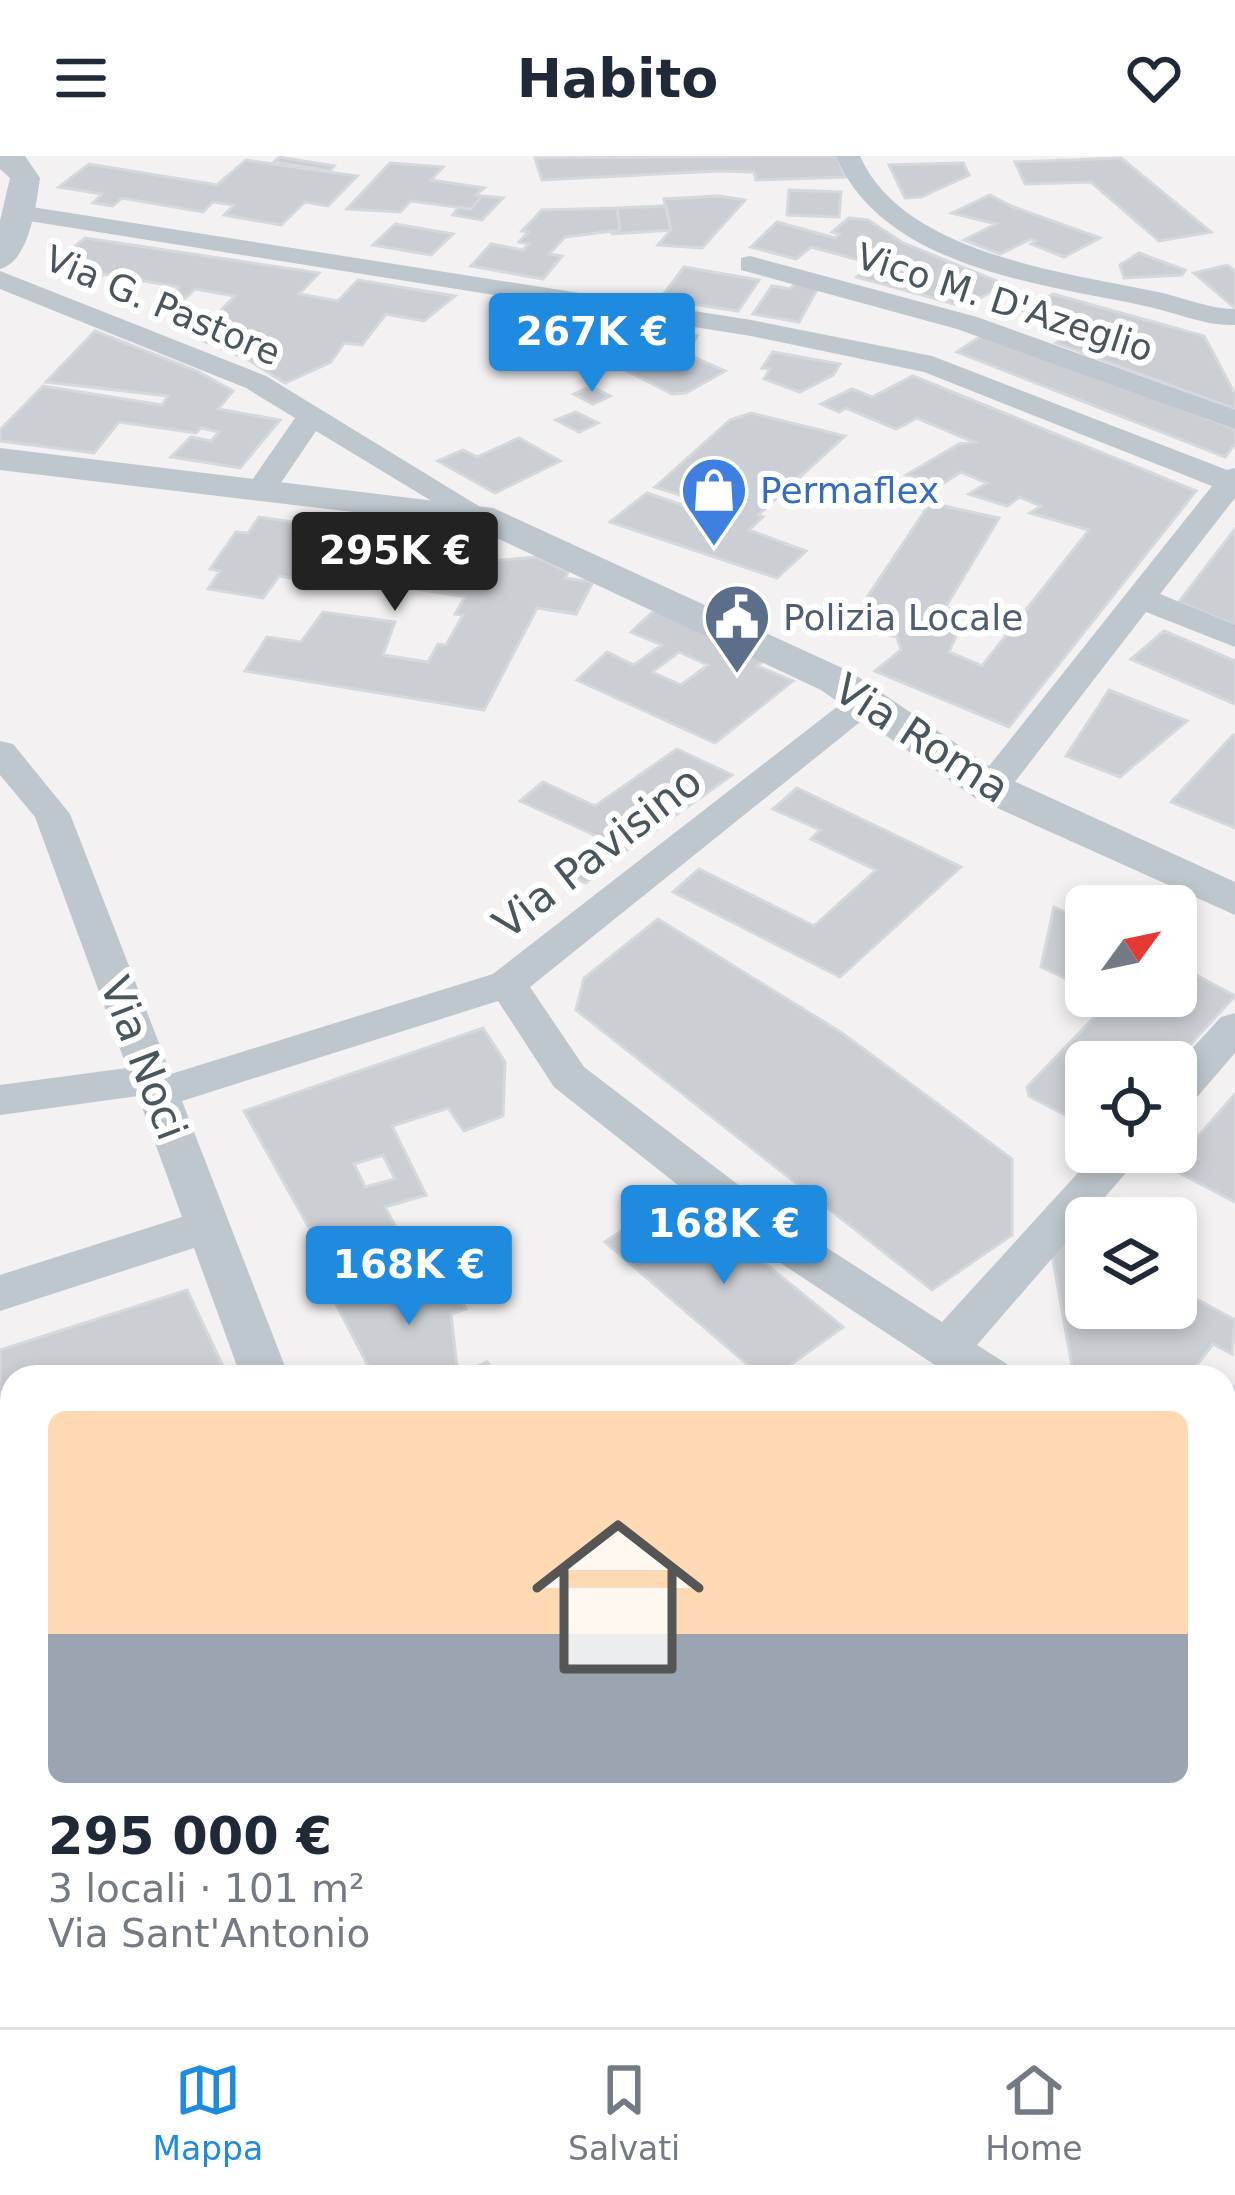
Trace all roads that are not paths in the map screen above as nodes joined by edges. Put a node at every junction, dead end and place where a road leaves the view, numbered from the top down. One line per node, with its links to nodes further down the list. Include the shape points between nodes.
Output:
1 (848, 156): 6 (street, via 861,194 927,234)
2 (11, 159): 3 (street, via 25,178)
3 (19, 213): 4 (street); 10 (street)
4 (0, 259)
5 (750, 264): 8 (street, Vico M. D'Azeglio)
6 (1035, 277): 8 (street); 9 (street, via 1174,303)
7 (0, 280): 11 (street, Via G. Pastore, via 256,382)
8 (967, 323): 10 (street); 12 (street, Vico M. D'Azeglio)
9 (1226, 325)
10 (910, 361): 14 (street)
11 (312, 416): 15 (street); 16 (street, Via G. Pastore)
12 (1234, 420)
13 (0, 459): 15 (street, Via Roma)
14 (1234, 481): 17 (street)
15 (263, 486): 16 (street, Via Roma)
16 (479, 516): 19 (street, Via Roma, via 836,680)
17 (1142, 598): 18 (street); 21 (street)
18 (1235, 637)
19 (863, 703): 21 (street, Via Roma); 23 (street, Via Pavisino)
20 (0, 752): 26 (street, Via Noci, via 52,814)
21 (991, 788): 22 (street, Via Roma)
22 (1235, 900)
23 (507, 984): 26 (street, Via Pavisino); 31 (street, via 568,1077 771,1234)
24 (1235, 1027): 25 (street)
25 (1197, 1070)
26 (155, 1086): 27 (street, Via Pavisino); 29 (street, Via Noci)
27 (0, 1100)
28 (1103, 1173): 31 (street)
29 (208, 1226): 30 (street); 32 (street, Via Noci)
30 (0, 1293)
31 (946, 1348): 33 (street)
32 (260, 1365)
33 (972, 1365)

